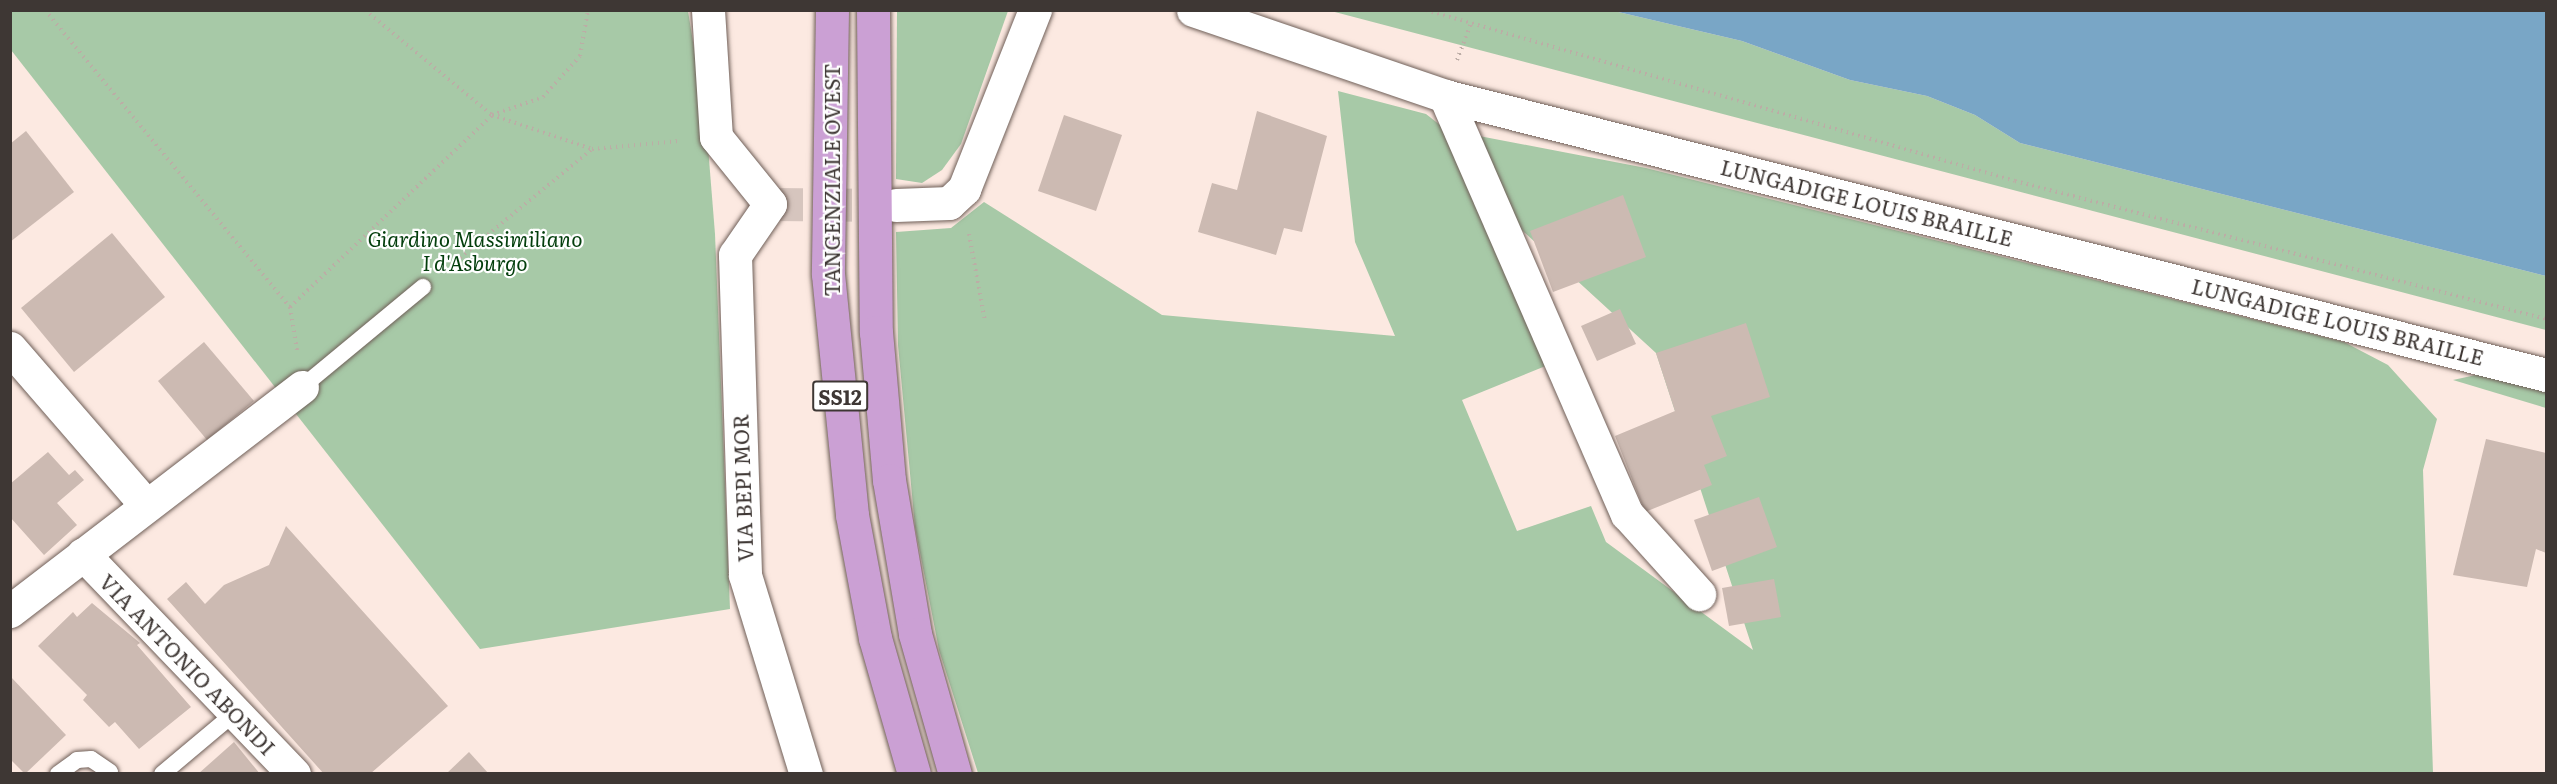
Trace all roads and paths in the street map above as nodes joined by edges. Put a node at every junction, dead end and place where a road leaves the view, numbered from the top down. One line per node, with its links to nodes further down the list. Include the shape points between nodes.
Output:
1 (45, 10): 19 (path)
2 (365, 10): 13 (path)
3 (588, 10): 13 (path, via 580,56 551,88)
4 (708, 10): 14 (street)
5 (832, 10): 35 (highway, TANGENZIALE OVEST / SS12, via 828,274 852,515 875,638)
6 (873, 10): 36 (highway, TANGENZIALE OVEST / SS12, via 876,332 889,480 915,634)
7 (1035, 10): 16 (street)
8 (1193, 10): 12 (street, LUNGADIGE LOUIS BRAILLE)
9 (1425, 10): 10 (path)
10 (1471, 24): 11 (path); 20 (path, via 2015,181)
11 (1456, 64)
12 (1445, 96): 23 (street, LUNGADIGE LOUIS BRAILLE); 27 (street, via 1627,514)
13 (492, 115): 15 (path); 19 (path)
14 (716, 137): 15 (path); 34 (street, VIA BEPI MOR, via 770,204 735,255 745,575)
15 (592, 149): 18 (path)
16 (958, 197): 17 (street, via 938,205); 21 (path)
17 (896, 205)
18 (423, 287): 24 (lane)
19 (290, 307): 24 (path)
20 (2547, 319)
21 (985, 321)
22 (10, 348): 25 (street)
23 (2547, 375)
24 (302, 387): 25 (street, VIA ANTONIO ABONDI)
25 (146, 505): 26 (street, VIA ANTONIO ABONDI)
26 (83, 554): 28 (street, VIA ANTONIO ABONDI); 29 (street, VIA ANTONIO ABONDI)
27 (1699, 594)
28 (10, 611)
29 (236, 712): 32 (lane); 33 (street, VIA ANTONIO ABONDI)
30 (110, 772): 31 (lane, via 91,759 77,760)
31 (58, 774)
32 (162, 774)
33 (294, 774)
34 (806, 774)
35 (914, 774)
36 (955, 774)

